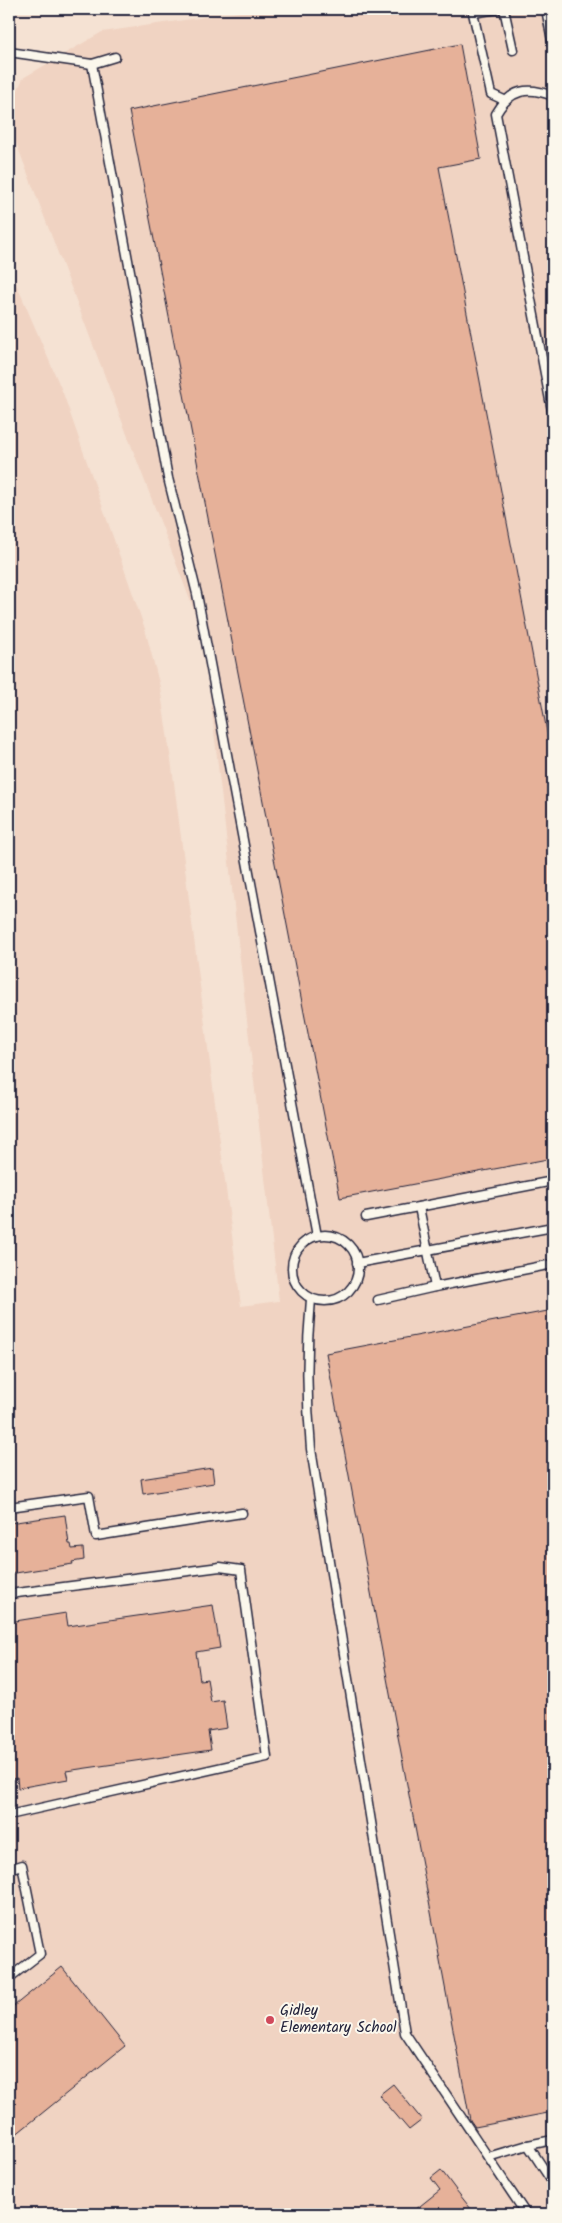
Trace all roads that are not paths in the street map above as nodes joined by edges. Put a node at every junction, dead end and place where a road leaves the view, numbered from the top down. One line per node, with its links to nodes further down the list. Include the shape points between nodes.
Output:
1 (497, 9): 10 (lane, via 473,13 491,94)
2 (504, 9): 5 (lane)
3 (546, 9): 4 (lane)
4 (553, 46)
5 (513, 50)
6 (9, 52): 8 (lane)
7 (115, 57): 8 (lane)
8 (92, 64): 16 (lane, via 168,478 197,594)
9 (553, 96): 10 (lane, via 524,90)
10 (504, 100): 11 (lane, via 496,114)
11 (553, 416)
12 (553, 1183): 13 (lane)
13 (419, 1207): 14 (lane); 17 (lane)
14 (366, 1217)
15 (553, 1227): 17 (lane)
16 (317, 1236): 18 (lane, via 333,1235 343,1240 351,1247); 21 (lane, via 301,1243 291,1263 295,1284)
17 (428, 1250): 18 (lane); 20 (lane)
18 (358, 1263): 21 (lane, via 356,1279 343,1296 333,1301)
19 (553, 1264): 20 (lane)
20 (435, 1287): 22 (lane)
21 (311, 1299): 31 (lane, via 306,1345 306,1400 311,1449 405,2033)
22 (378, 1300)
23 (9, 1507): 24 (lane, via 88,1496 96,1536)
24 (242, 1513)
25 (9, 1594): 26 (lane, via 220,1567 241,1570 267,1756)
26 (9, 1816)
27 (9, 1869): 28 (lane, via 22,1866 40,1954)
28 (9, 1978)
29 (553, 2140): 30 (lane)
30 (528, 2145): 31 (lane); 32 (lane)
31 (488, 2158): 33 (lane)
32 (553, 2183)
33 (526, 2214)

